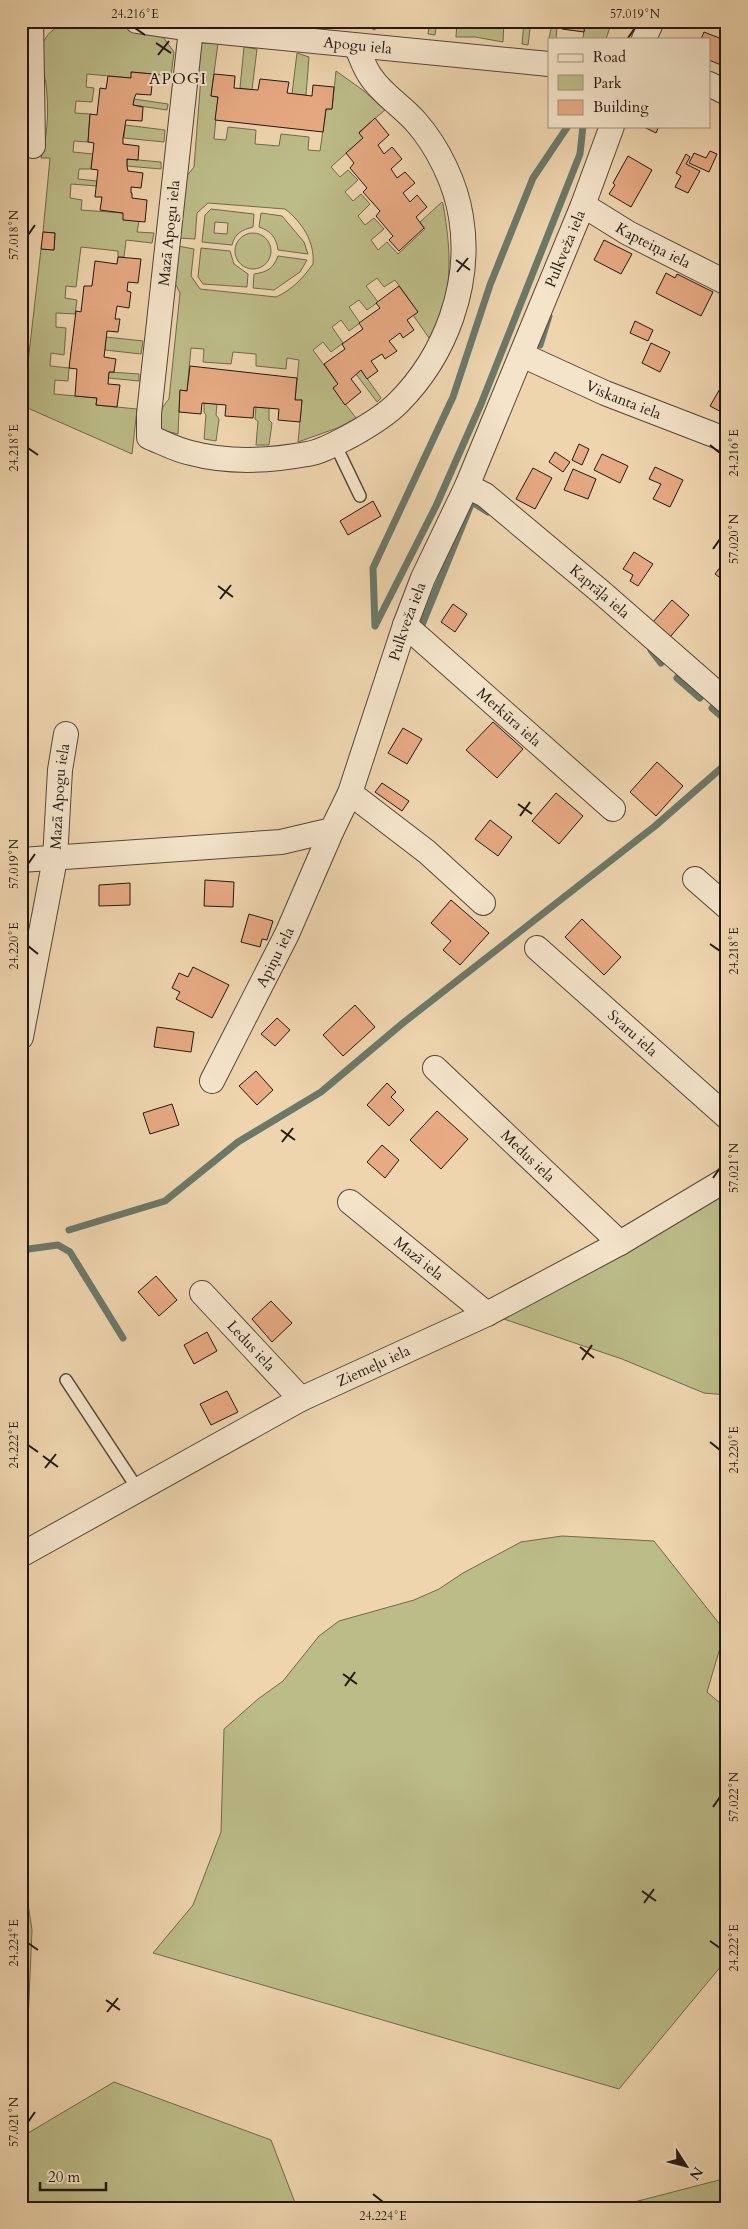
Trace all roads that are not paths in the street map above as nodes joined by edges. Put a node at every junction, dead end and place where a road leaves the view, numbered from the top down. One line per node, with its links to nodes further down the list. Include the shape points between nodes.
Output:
1 (31, 21): 11 (street)
2 (137, 21): 4 (street, Apogu iela)
3 (652, 21): 5 (street)
4 (191, 29): 6 (street, Apogu iela); 16 (street, Mazā Apogu iela, via 149,436 190,453 242,461 309,454)
5 (644, 38)
6 (356, 46): 7 (street, Apogu iela); 16 (street, via 371,77 417,122 434,149 450,181 461,216 463,248 454,312 442,344 420,378 392,409)
7 (548, 64)
8 (710, 84): 9 (street)
9 (727, 93)
10 (611, 128): 12 (street, Pulkveža iela)
11 (33, 146)
12 (583, 206): 13 (street, Kapteiņa iela, via 628,233); 14 (street, Pulkveža iela)
13 (727, 283)
14 (522, 355): 15 (street, Viskanta iela, via 606,393); 17 (street, Pulkveža iela)
15 (727, 440)
16 (335, 444): 18 (lane)
17 (467, 486): 19 (street, Pulkveža iela); 20 (street, Kaprāļa iela, via 485,495)
18 (360, 496)
19 (405, 625): 22 (street, Pulkveža iela); 23 (street, Merkūra iela)
20 (727, 702)
21 (66, 734): 25 (street, Mazā Apogu iela, via 60,770)
22 (350, 793): 24 (street, Pulkveža iela); 28 (street, via 427,852)
23 (613, 809)
24 (332, 830): 25 (street, via 281,842); 33 (street, Apiņu iela, via 287,934)
25 (55, 859): 26 (street); 31 (street, Mazā Apogu iela)
26 (21, 860)
27 (695, 879): 29 (street)
28 (482, 903)
29 (727, 907)
30 (537, 948): 34 (street, Svaru iela)
31 (21, 1037)
32 (434, 1068): 37 (street, Medus iela)
33 (212, 1081)
34 (727, 1116)
35 (727, 1179): 37 (street, Ziemeļu iela)
36 (350, 1202): 39 (street, Mazā iela)
37 (620, 1243): 39 (street, Ziemeļu iela)
38 (202, 1293): 41 (street, Ledus iela)
39 (487, 1314): 41 (street, Ziemeļu iela)
40 (66, 1380): 42 (lane)
41 (301, 1399): 42 (street, Ziemeļu iela)
42 (139, 1491): 43 (street, Ziemeļu iela)
43 (21, 1554)

